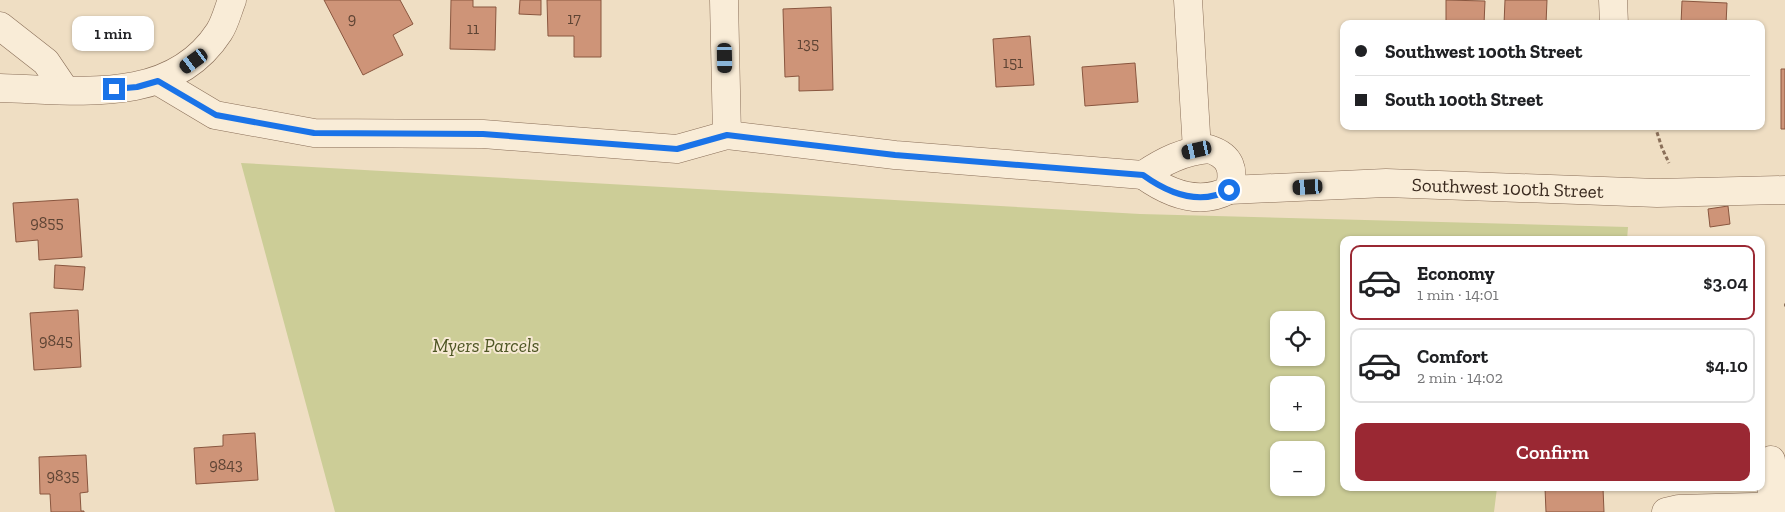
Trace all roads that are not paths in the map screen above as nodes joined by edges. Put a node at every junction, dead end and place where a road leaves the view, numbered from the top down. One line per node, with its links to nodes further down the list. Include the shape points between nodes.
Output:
1 (232, 0): 7 (street, via 220,30 208,46 177,73)
2 (724, 0): 10 (street)
3 (1188, 0): 11 (street)
4 (1613, 0): 5 (street)
5 (1614, 20)
6 (0, 26): 9 (street, via 46,62)
7 (158, 81): 9 (street, via 137,87); 10 (street, Southwest 100th Street, via 216,115 314,133 483,134 677,149)
8 (0, 88): 9 (street)
9 (65, 90)
10 (727, 135): 12 (street, Southwest 100th Street, via 895,155)
11 (1197, 150): 12 (street, via 1162,162); 13 (street, via 1219,152 1230,162 1233,178)
12 (1143, 175): 13 (street, Southwest 100th Street, via 1160,187 1196,198 1208,198)
13 (1229, 190): 14 (street, Southwest 100th Street, via 1386,183 1669,193)
14 (1785, 190)
15 (1771, 460): 16 (street)
16 (1778, 506): 17 (street)
17 (1666, 512)

